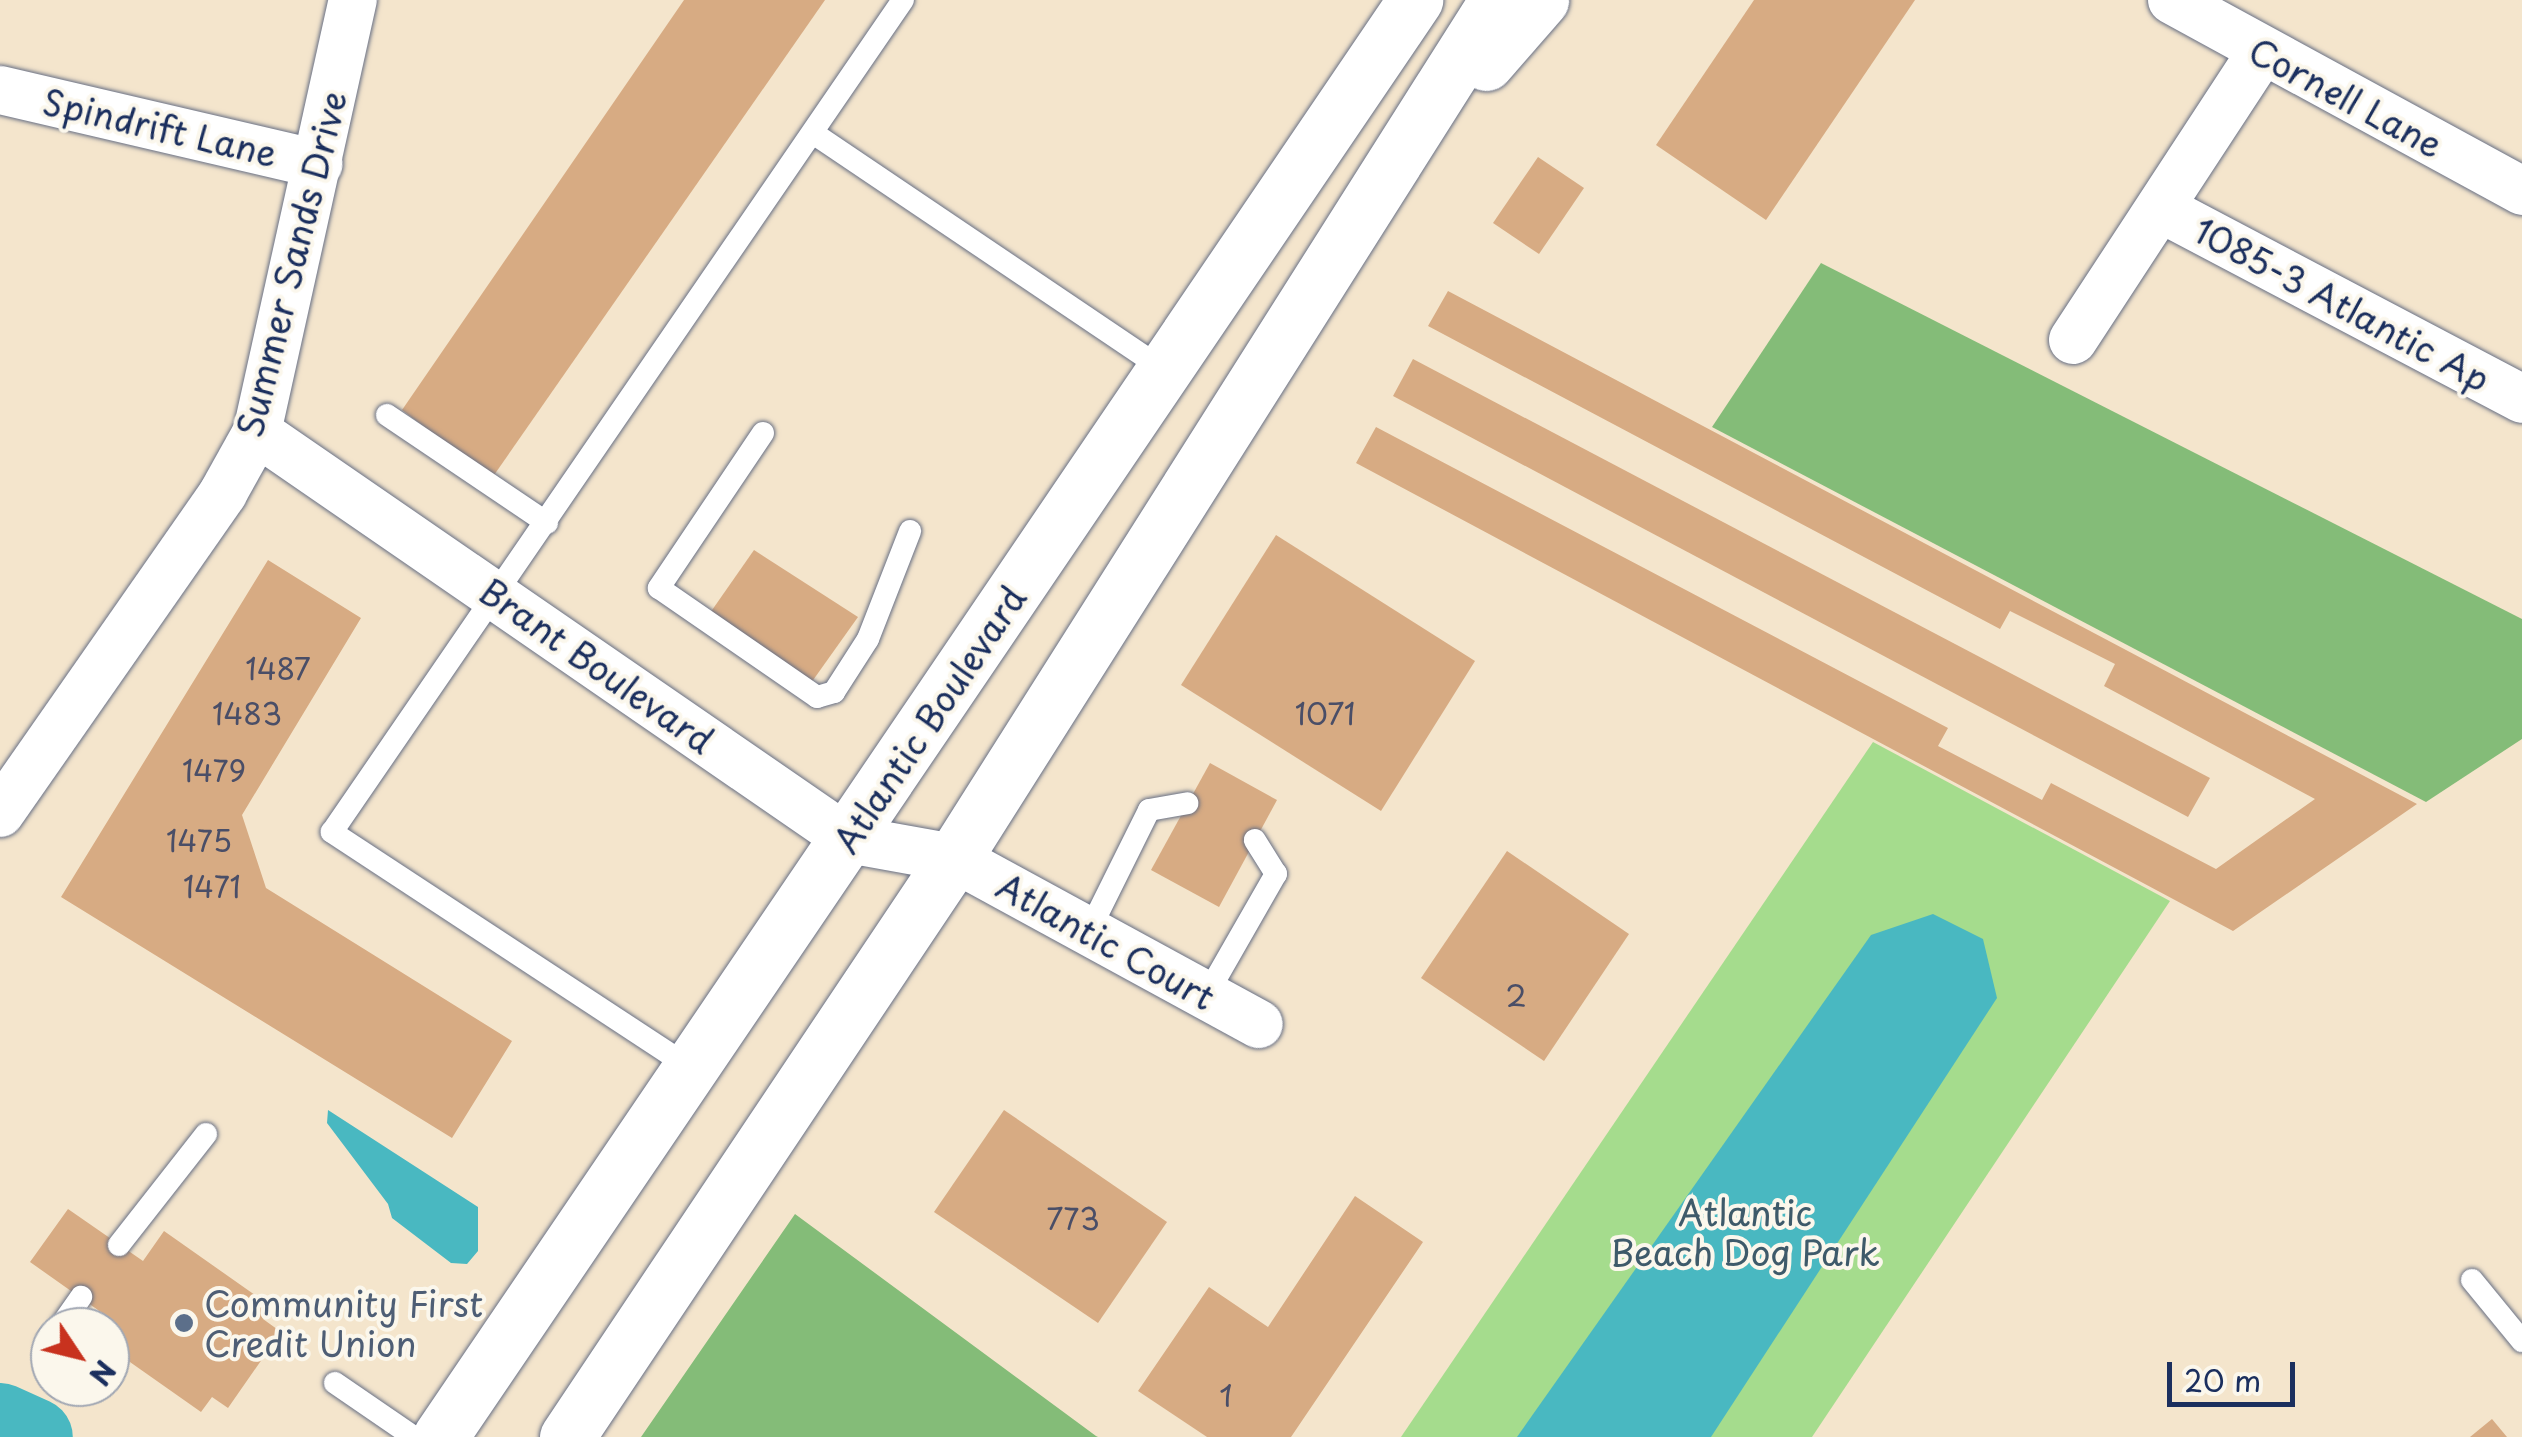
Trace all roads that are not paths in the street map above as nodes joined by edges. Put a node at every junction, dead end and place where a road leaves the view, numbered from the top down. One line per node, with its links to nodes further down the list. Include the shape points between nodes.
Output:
1 (353, 0): 10 (street, Summer Sands Drive)
2 (903, 0): 9 (lane)
3 (1415, 0): 15 (highway, Atlantic Boulevard)
4 (1497, 0): 12 (highway)
5 (1541, 0): 12 (highway)
6 (2172, 0): 7 (street, Cornell Lane)
7 (2261, 53): 11 (street, Cornell Lane); 13 (street)
8 (0, 90): 10 (street, Spindrift Lane)
9 (813, 133): 15 (lane); 20 (lane)
10 (319, 164): 18 (street, Summer Sands Drive)
11 (2522, 191)
12 (1369, 198): 27 (highway)
13 (2162, 209): 14 (street); 16 (street, 1085-3 Atlantic Ap)
14 (2073, 340)
15 (1165, 370): 25 (highway, Atlantic Boulevard)
16 (2522, 399)
17 (387, 415): 20 (lane)
18 (257, 432): 22 (street, Brant Boulevard); 24 (street, Summer Sands Drive, via 223,493)
19 (764, 433): 21 (lane, via 659,588 818,697 834,692 868,639)
20 (547, 523): 22 (lane)
21 (910, 532)
22 (497, 597): 25 (street, Brant Boulevard); 31 (lane, via 332,832)
23 (1188, 804): 28 (lane, via 1149,810)
24 (0, 813)
25 (848, 839): 27 (street, Brant Boulevard); 31 (highway, Atlantic Boulevard)
26 (1255, 840): 29 (lane, via 1276,874)
27 (954, 858): 28 (street, Atlantic Court); 41 (highway)
28 (1088, 931): 29 (street, Atlantic Court)
29 (1206, 996): 30 (street, Atlantic Court)
30 (1258, 1024)
31 (691, 1068): 40 (highway, Atlantic Boulevard)
32 (206, 1134): 33 (lane)
33 (119, 1245)
34 (2472, 1280): 37 (lane)
35 (80, 1298): 36 (lane)
36 (74, 1307)
37 (2522, 1342)
38 (335, 1383): 39 (lane)
39 (414, 1437)
40 (440, 1437)
41 (568, 1437)

